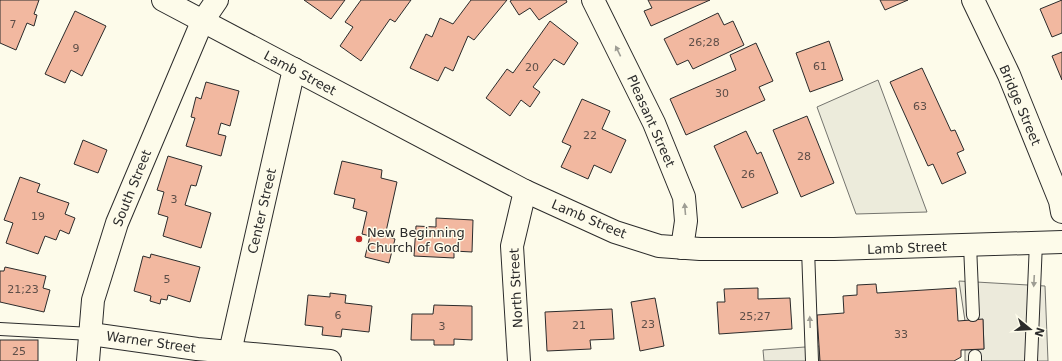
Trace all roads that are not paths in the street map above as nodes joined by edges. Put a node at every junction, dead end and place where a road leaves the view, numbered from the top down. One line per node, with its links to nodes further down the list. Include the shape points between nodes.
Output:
1 (163, 0): 5 (street, Lamb Street)
2 (217, 0): 5 (street, South Street)
3 (593, 0): 12 (street, Pleasant Street, one-way to 3, via 686,222 684,197 654,123)
4 (973, 0): 8 (street, Bridge Street, via 1009,75 1060,201)
5 (202, 22): 6 (street, Lamb Street); 16 (street, South Street, via 117,223 93,300)
6 (294, 70): 7 (street, Lamb Street); 17 (street, Center Street)
7 (525, 191): 12 (street, Lamb Street, via 615,232 659,246); 20 (street, North Street, via 512,246)
8 (1062, 212)
9 (1036, 242): 10 (street, Lamb Street); 11 (street, Lamb Street); 22 (lane, one-way to 22)
10 (1062, 242)
11 (970, 245): 13 (street, Lamb Street); 14 (lane)
12 (682, 248): 13 (street, Lamb Street)
13 (808, 249): 21 (lane, one-way to 13)
14 (973, 315)
15 (0, 329): 16 (lane)
16 (91, 334): 17 (street, Warner Street); 18 (street, South Street)
17 (230, 352): 19 (street, Warner Street)
18 (88, 361)
19 (330, 361)
20 (519, 361)
21 (812, 361)
22 (1032, 361)

